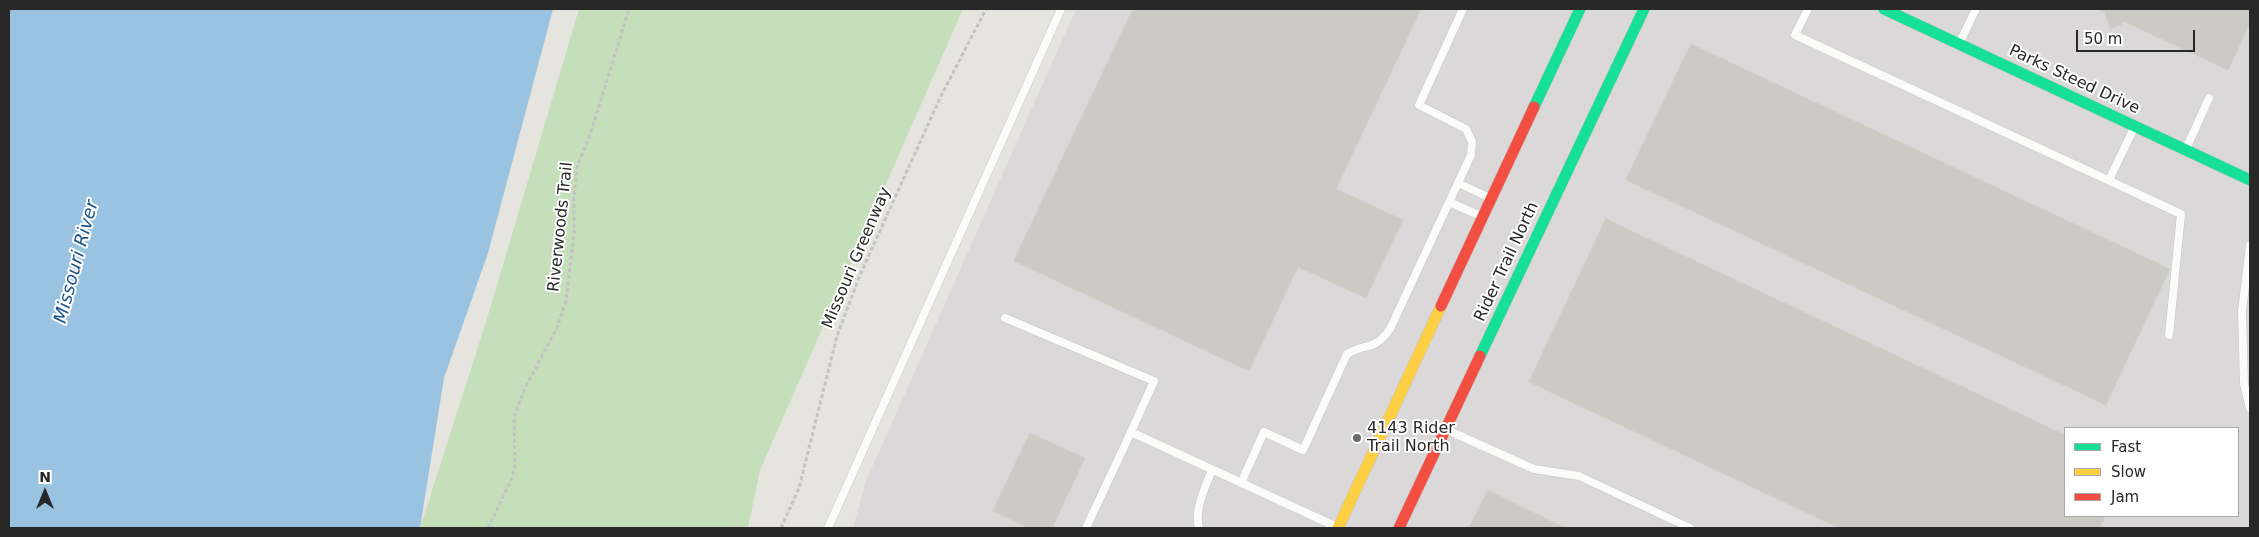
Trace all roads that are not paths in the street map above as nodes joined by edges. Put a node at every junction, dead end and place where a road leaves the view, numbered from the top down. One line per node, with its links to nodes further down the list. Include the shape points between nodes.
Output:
1 (1061, 9): 26 (lane)
2 (1463, 9): 14 (lane, via 1419,105 1466,129 1472,142)
3 (1580, 9): 15 (street)
4 (1644, 9): 22 (street, Rider Trail North)
5 (1808, 9): 12 (lane, via 1796,35)
6 (1884, 9): 8 (street, Parks Steed Drive)
7 (1976, 9): 8 (lane)
8 (1959, 44): 10 (street, Parks Steed Drive)
9 (2209, 98): 11 (lane)
10 (2134, 126): 11 (street, Parks Steed Drive); 12 (lane)
11 (2186, 150): 13 (street, Parks Steed Drive)
12 (2110, 180): 20 (lane, via 2180,214)
13 (2250, 180)
14 (1458, 183): 15 (lane); 16 (lane)
15 (1490, 198): 17 (street)
16 (1449, 202): 17 (lane); 25 (lane, via 1390,329 1377,344 1347,354 1303,450 1264,432)
17 (1481, 216): 29 (street)
18 (2250, 245): 21 (lane, via 2242,311 2244,384)
19 (1005, 318): 23 (lane, via 1154,381)
20 (2169, 335)
21 (2250, 408)
22 (1445, 429): 30 (street, Rider Trail North); 31 (lane, via 1534,469 1579,476)
23 (1131, 432): 24 (lane); 27 (lane)
24 (1212, 470): 25 (lane); 28 (lane, via 1201,499)
25 (1241, 483): 29 (lane)
26 (828, 528)
27 (1086, 528)
28 (1199, 528)
29 (1339, 528)
30 (1398, 528)
31 (1690, 528)

